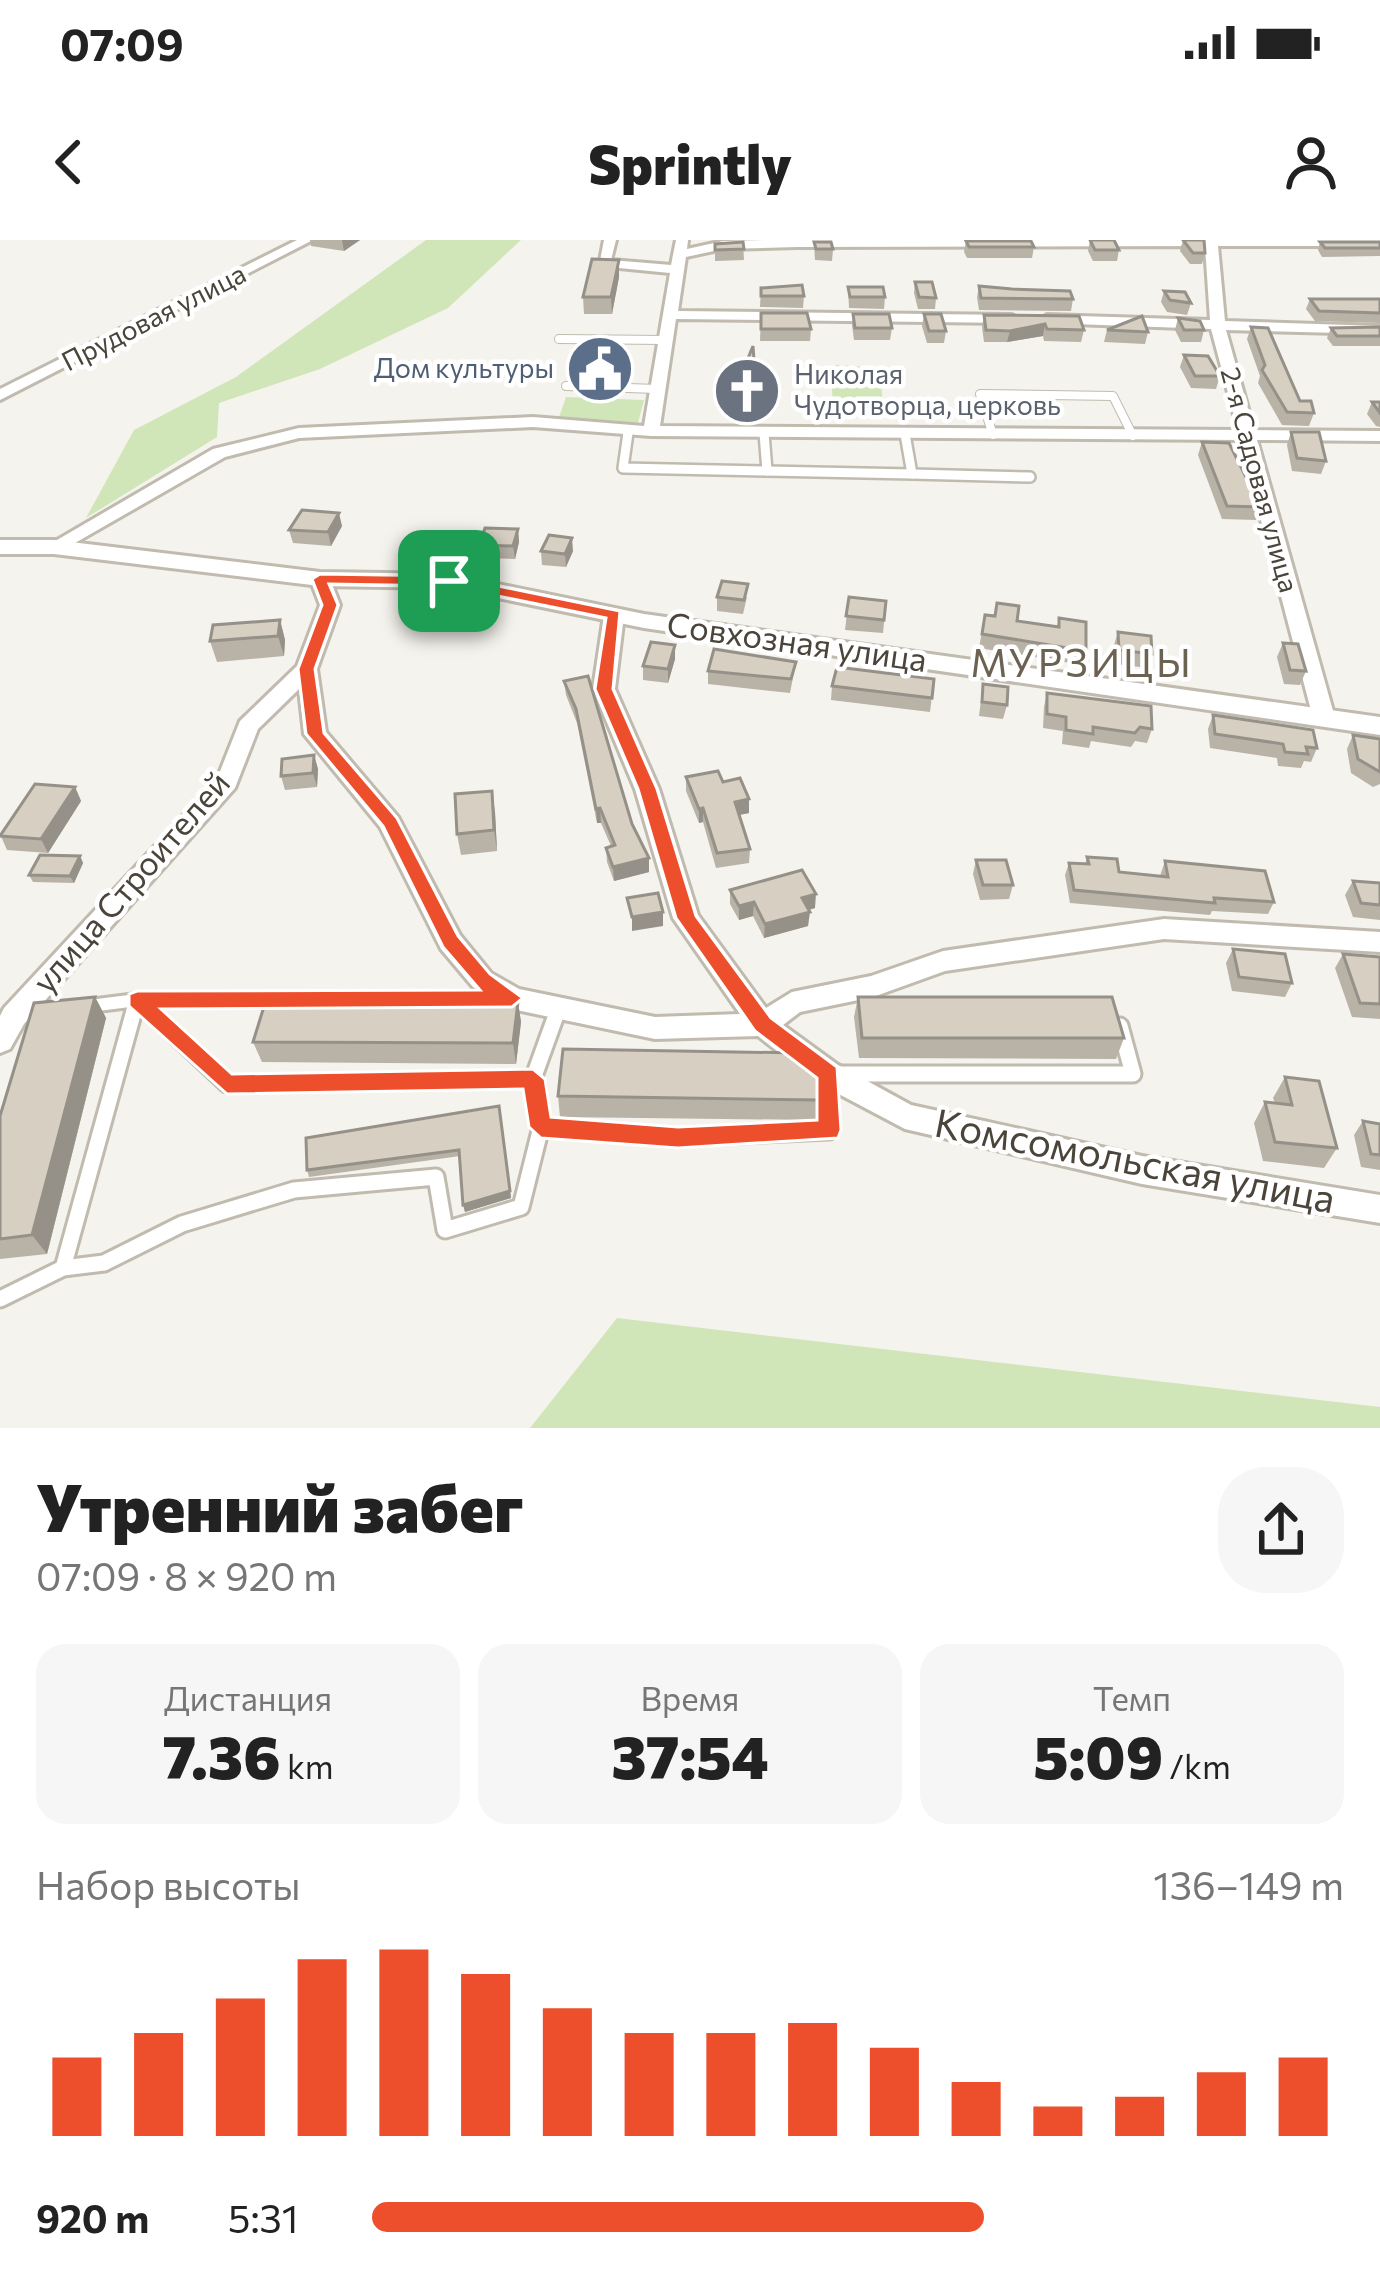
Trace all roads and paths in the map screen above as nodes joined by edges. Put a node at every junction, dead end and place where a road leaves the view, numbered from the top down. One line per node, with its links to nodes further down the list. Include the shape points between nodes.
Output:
1 (308, 240): 15 (street, Прудовая улица)
2 (610, 240): 7 (street, via 604,263)
3 (945, 241): 4 (street); 7 (street, via 723,245)
4 (1065, 242): 5 (street)
5 (1212, 242): 6 (street); 9 (street, 2-я Садовая улица)
6 (1380, 242)
7 (680, 255): 8 (street)
8 (670, 315): 9 (street, via 1166,320); 12 (street)
9 (1218, 328): 10 (street); 23 (street, 2-я Садовая улица)
10 (1380, 330)
11 (559, 339): 12 (lane)
12 (666, 340): 14 (street)
13 (566, 386): 14 (lane)
14 (658, 389): 17 (street)
15 (0, 395)
16 (628, 429): 17 (street); 24 (lane, via 623,468); 28 (street, via 533,422 299,433 219,453)
17 (652, 431): 18 (street)
18 (764, 432): 19 (street); 24 (lane)
19 (905, 434): 20 (street); 25 (lane)
20 (993, 435): 21 (street); 21 (lane, via 980,394 1113,396)
21 (1133, 436): 23 (street)
22 (1380, 436): 23 (street)
23 (1247, 437): 32 (street, 2-я Садовая улица)
24 (767, 471): 25 (lane)
25 (912, 474): 26 (lane)
26 (1030, 477)
27 (0, 547): 28 (street, Совхозная улица)
28 (54, 547): 29 (street, Совхозная улица)
29 (320, 579): 30 (street, Совхозная улица, via 449,581); 31 (street, улица Строителей, via 330,605)
30 (614, 615): 32 (street, Совхозная улица); 43 (street, Комсомольская улица, via 604,689 647,789 686,918)
31 (307, 669): 35 (street, улица Строителей, via 315,734 391,823 450,942 482,980); 42 (street, улица Строителей, via 248,726 226,782)
32 (1324, 718): 33 (street, Совхозная улица)
33 (1380, 726)
34 (1380, 942): 37 (street, via 1164,929 943,961)
35 (512, 998): 36 (lane); 40 (street, улица Строителей)
36 (137, 1000): 41 (lane); 45 (lane, via 227,1084); 48 (lane)
37 (792, 1003): 38 (lane); 43 (street)
38 (884, 1003)
39 (1113, 1003): 44 (lane, via 1133,1074)
40 (559, 1007): 43 (street, улица Строителей, via 656,1028); 45 (lane)
41 (55, 1011)
42 (12, 1022)
43 (763, 1025): 44 (street, Комсомольская улица)
44 (829, 1074): 46 (lane, via 829,1130 678,1138); 47 (street, Комсомольская улица, via 905,1116 1142,1170)
45 (533, 1079): 46 (lane)
46 (541, 1127): 48 (lane, via 520,1207 483,1218 445,1229 436,1177 293,1190 182,1224 104,1262)
47 (1380, 1209)
48 (64, 1268): 49 (lane)
49 (0, 1299)

